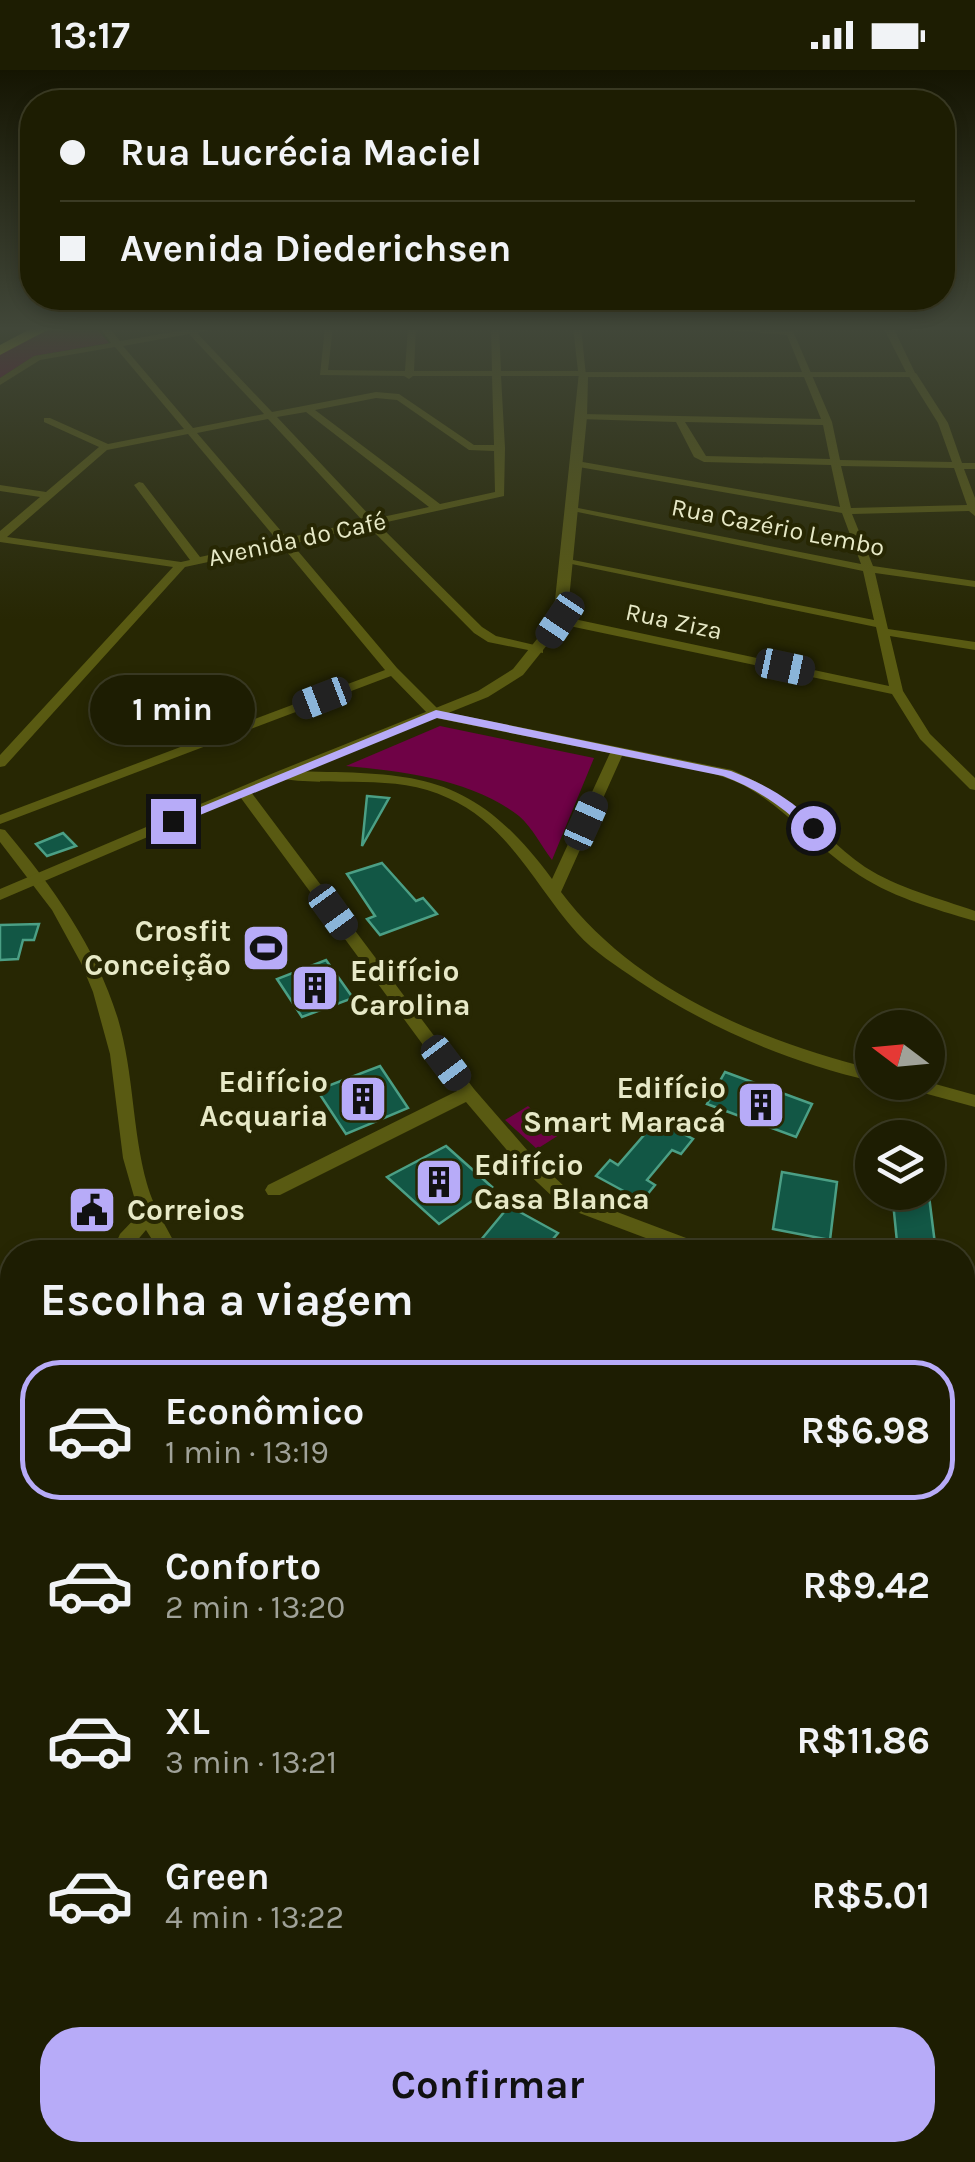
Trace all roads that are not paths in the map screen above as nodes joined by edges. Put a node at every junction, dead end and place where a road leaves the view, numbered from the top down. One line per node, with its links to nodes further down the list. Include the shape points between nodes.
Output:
1 (58, 425): 13 (street)
2 (187, 425): 12 (street)
3 (223, 425): 12 (street)
4 (280, 425): 26 (street)
5 (329, 425): 22 (street)
6 (439, 425): 14 (street, via 472,448)
7 (500, 425): 14 (street)
8 (581, 425): 16 (street)
9 (683, 425): 15 (street, via 704,458)
10 (827, 425): 15 (street)
11 (941, 425): 17 (street)
12 (192, 431): 13 (street); 28 (street)
13 (106, 447): 21 (street)
14 (500, 448): 22 (street, Avenida do Café, via 500,494)
15 (837, 463): 17 (street); 25 (street)
16 (577, 464): 24 (street); 25 (street)
17 (956, 465): 18 (street); 23 (street)
18 (975, 466)
19 (139, 485): 29 (street)
20 (0, 488): 21 (street)
21 (46, 495): 27 (street)
22 (438, 508): 26 (street, Avenida do Café)
23 (974, 509): 25 (street)
24 (573, 510): 30 (street); 32 (street, Rua Cazério Lembo)
25 (846, 511): 32 (street)
26 (371, 523): 28 (street, Avenida do Café); 37 (street, via 484,636)
27 (0, 538): 31 (street)
28 (284, 543): 29 (street, Avenida do Café); 38 (street)
29 (197, 561): 31 (street, Avenida do Café)
30 (568, 562): 34 (street); 35 (street)
31 (182, 565): 41 (street, Avenida do Café)
32 (868, 569): 33 (street, Rua Cazério Lembo); 35 (street)
33 (975, 584)
34 (560, 620): 37 (street); 39 (street, Rua Ziza)
35 (884, 629): 36 (street); 39 (street)
36 (975, 646)
37 (540, 650): 40 (street, via 483,694)
38 (393, 671): 40 (street); 49 (street)
39 (897, 691): 47 (street, via 917,726)
40 (436, 714): 42 (street); 43 (street)
41 (7, 746): 44 (street, Avenida do Café)
42 (618, 751): 52 (street); 54 (street, via 754,784 787,804 860,869)
43 (335, 754): 45 (street); 46 (street)
44 (0, 762)
45 (281, 775): 46 (street); 48 (street)
46 (337, 777): 52 (street, via 450,792 483,810 515,840)
47 (975, 786)
48 (243, 791): 51 (street); 57 (street)
49 (0, 820)
50 (0, 833): 51 (street)
51 (39, 877): 53 (street); 60 (street, via 70,922 110,1023)
52 (554, 891): 55 (street, via 585,932 678,1001 727,1027)
53 (0, 896)
54 (975, 916)
55 (855, 1070)
56 (945, 1092): 58 (street)
57 (468, 1093): 59 (street); 63 (street, via 560,1193)
58 (975, 1100)
59 (274, 1190)
60 (146, 1218): 61 (street); 62 (street)
61 (127, 1240)
62 (162, 1240)
63 (668, 1240)

